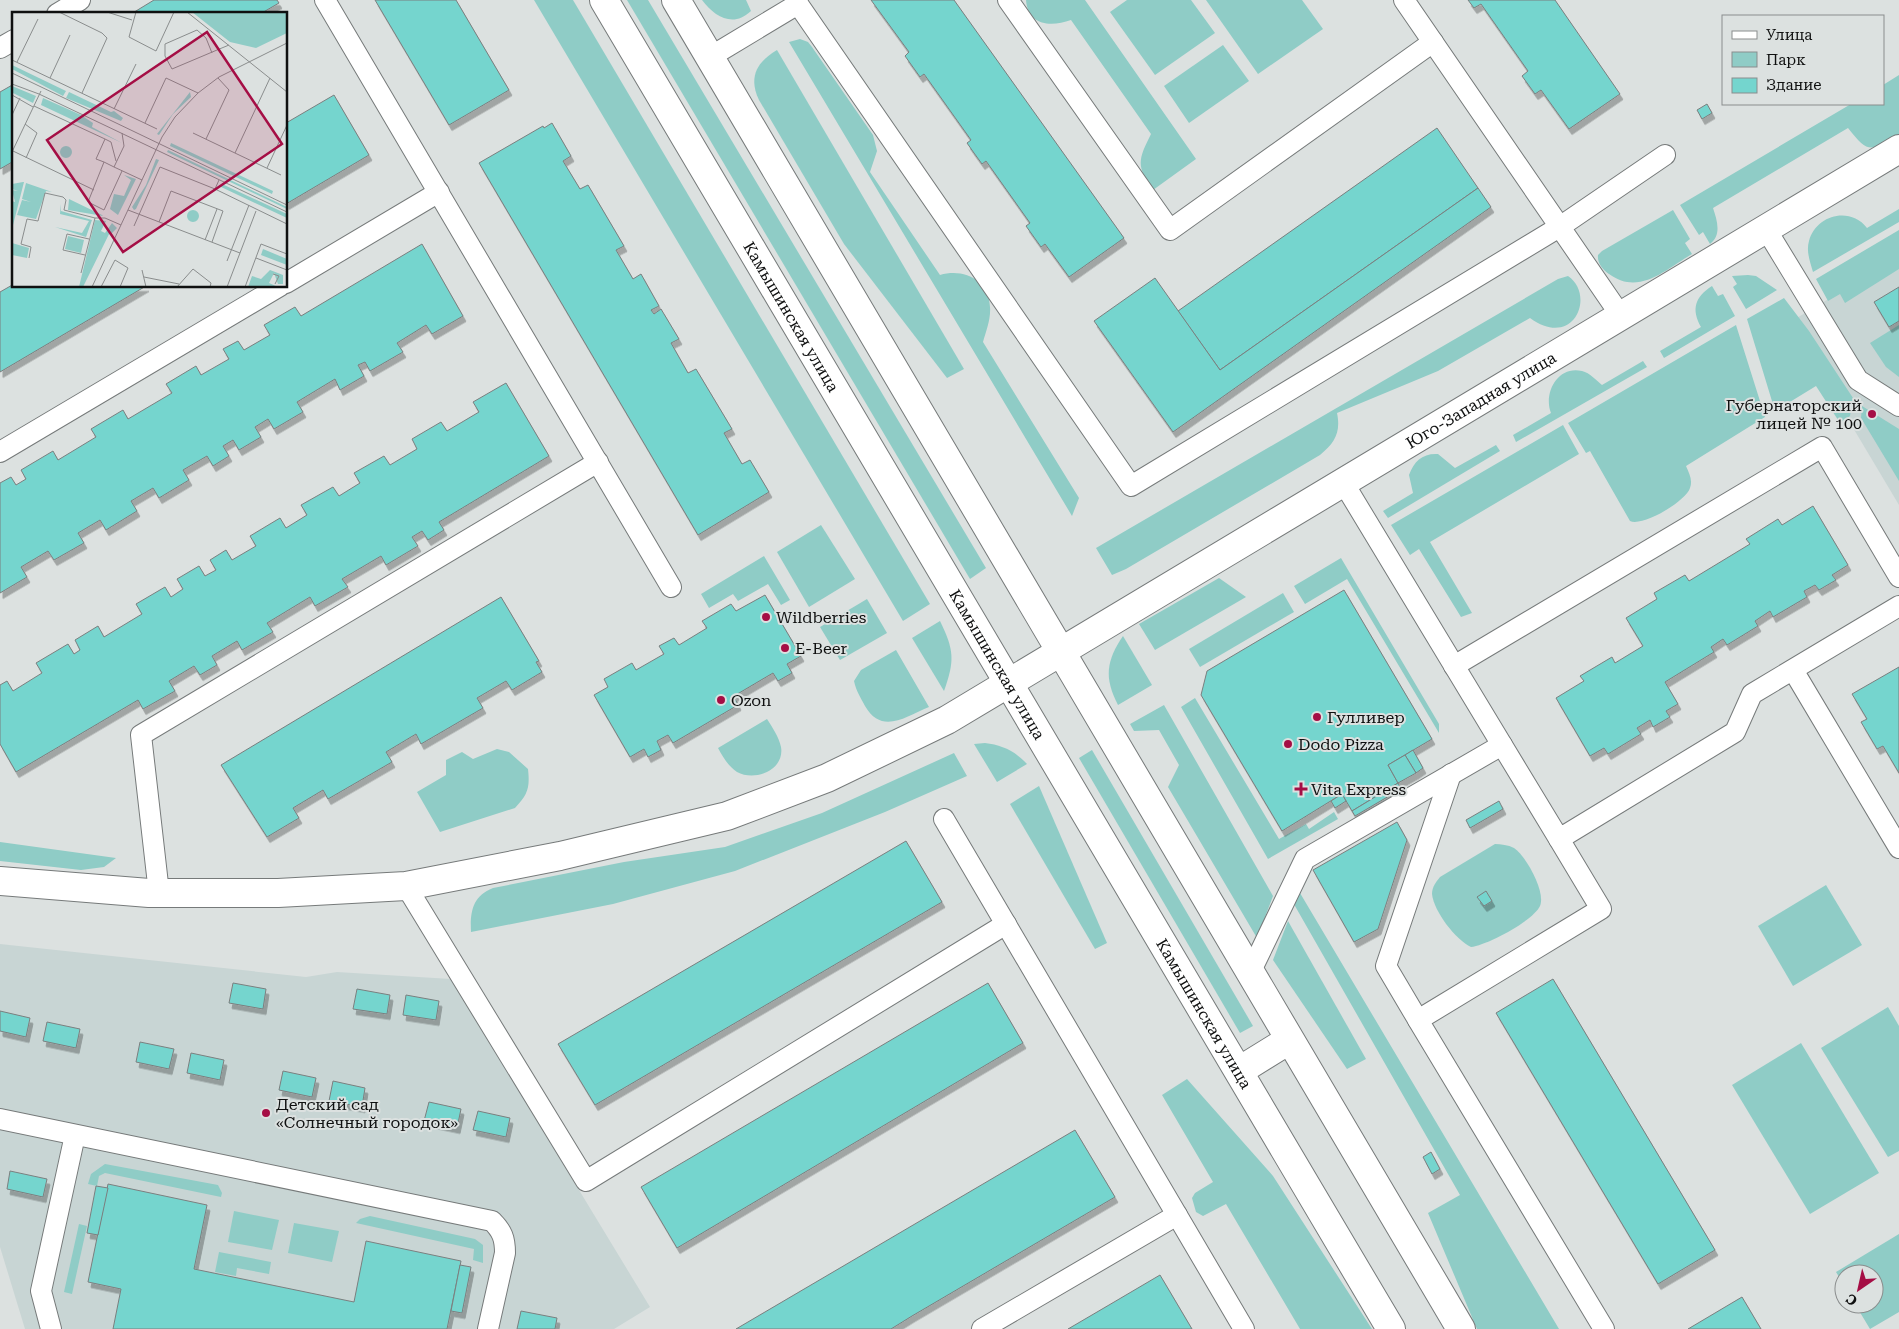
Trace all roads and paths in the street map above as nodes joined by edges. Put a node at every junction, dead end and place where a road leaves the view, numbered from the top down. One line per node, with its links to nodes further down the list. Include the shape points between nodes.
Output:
1 (80, 0): 8 (lane)
2 (326, 0): 15 (lane)
3 (604, 0): 31 (street, Камышинская улица)
4 (676, 0): 12 (street)
5 (1008, 0): 10 (lane, via 1170,230)
6 (1404, 0): 10 (lane)
7 (797, 2): 12 (lane); 16 (lane, via 1131,486)
8 (60, 12)
9 (12, 41): 11 (lane)
10 (1433, 42): 16 (lane)
11 (0, 48)
12 (710, 58): 28 (street)
13 (1899, 149): 17 (street, Юго-Западная улица)
14 (1665, 155): 16 (lane)
15 (439, 192): 18 (lane); 23 (lane)
16 (1561, 226): 20 (lane)
17 (1766, 229): 20 (street, Юго-Западная улица); 21 (lane, via 1858,380)
18 (288, 282)
19 (277, 288): 22 (lane)
20 (1621, 316): 24 (street, Юго-Западная улица)
21 (1899, 406)
22 (0, 452)
23 (598, 462): 26 (lane); 39 (lane, via 141,735)
24 (1343, 482): 28 (street, Юго-Западная улица); 29 (lane)
25 (1899, 577): 29 (lane, via 1822,447)
26 (671, 587)
27 (1899, 606): 30 (lane)
28 (1061, 651): 31 (street, Юго-Западная улица); 41 (street)
29 (1454, 666): 32 (lane)
30 (1793, 670): 35 (lane, via 1752,694 1735,732); 36 (lane)
31 (1009, 683): 38 (street, Юго-Западная улица, via 947,720 827,778 727,816 560,856); 44 (street, Камышинская улица)
32 (1502, 745): 33 (lane); 35 (lane)
33 (1451, 774): 41 (lane, via 1305,859); 42 (lane, via 1386,966)
34 (944, 819): 40 (lane)
35 (1559, 839): 42 (lane, via 1601,908)
36 (1899, 848)
37 (0, 881): 39 (street, Юго-Западная улица)
38 (406, 886): 39 (street, Юго-Западная улица, via 278,893); 40 (lane, via 586,1181)
39 (159, 893)
40 (1006, 924): 47 (lane)
41 (1250, 973): 43 (street)
42 (1418, 1020): 54 (lane)
43 (1290, 1040): 44 (street); 53 (street)
44 (1239, 1071): 52 (street, Камышинская улица)
45 (0, 1119): 46 (lane)
46 (75, 1135): 48 (lane, via 41,1291); 49 (lane, via 492,1221 500,1228 505,1240 505,1253)
47 (1177, 1215): 50 (lane); 51 (lane)
48 (51, 1329)
49 (488, 1329)
50 (982, 1329)
51 (1244, 1329)
52 (1391, 1329)
53 (1461, 1329)
54 (1604, 1329)

